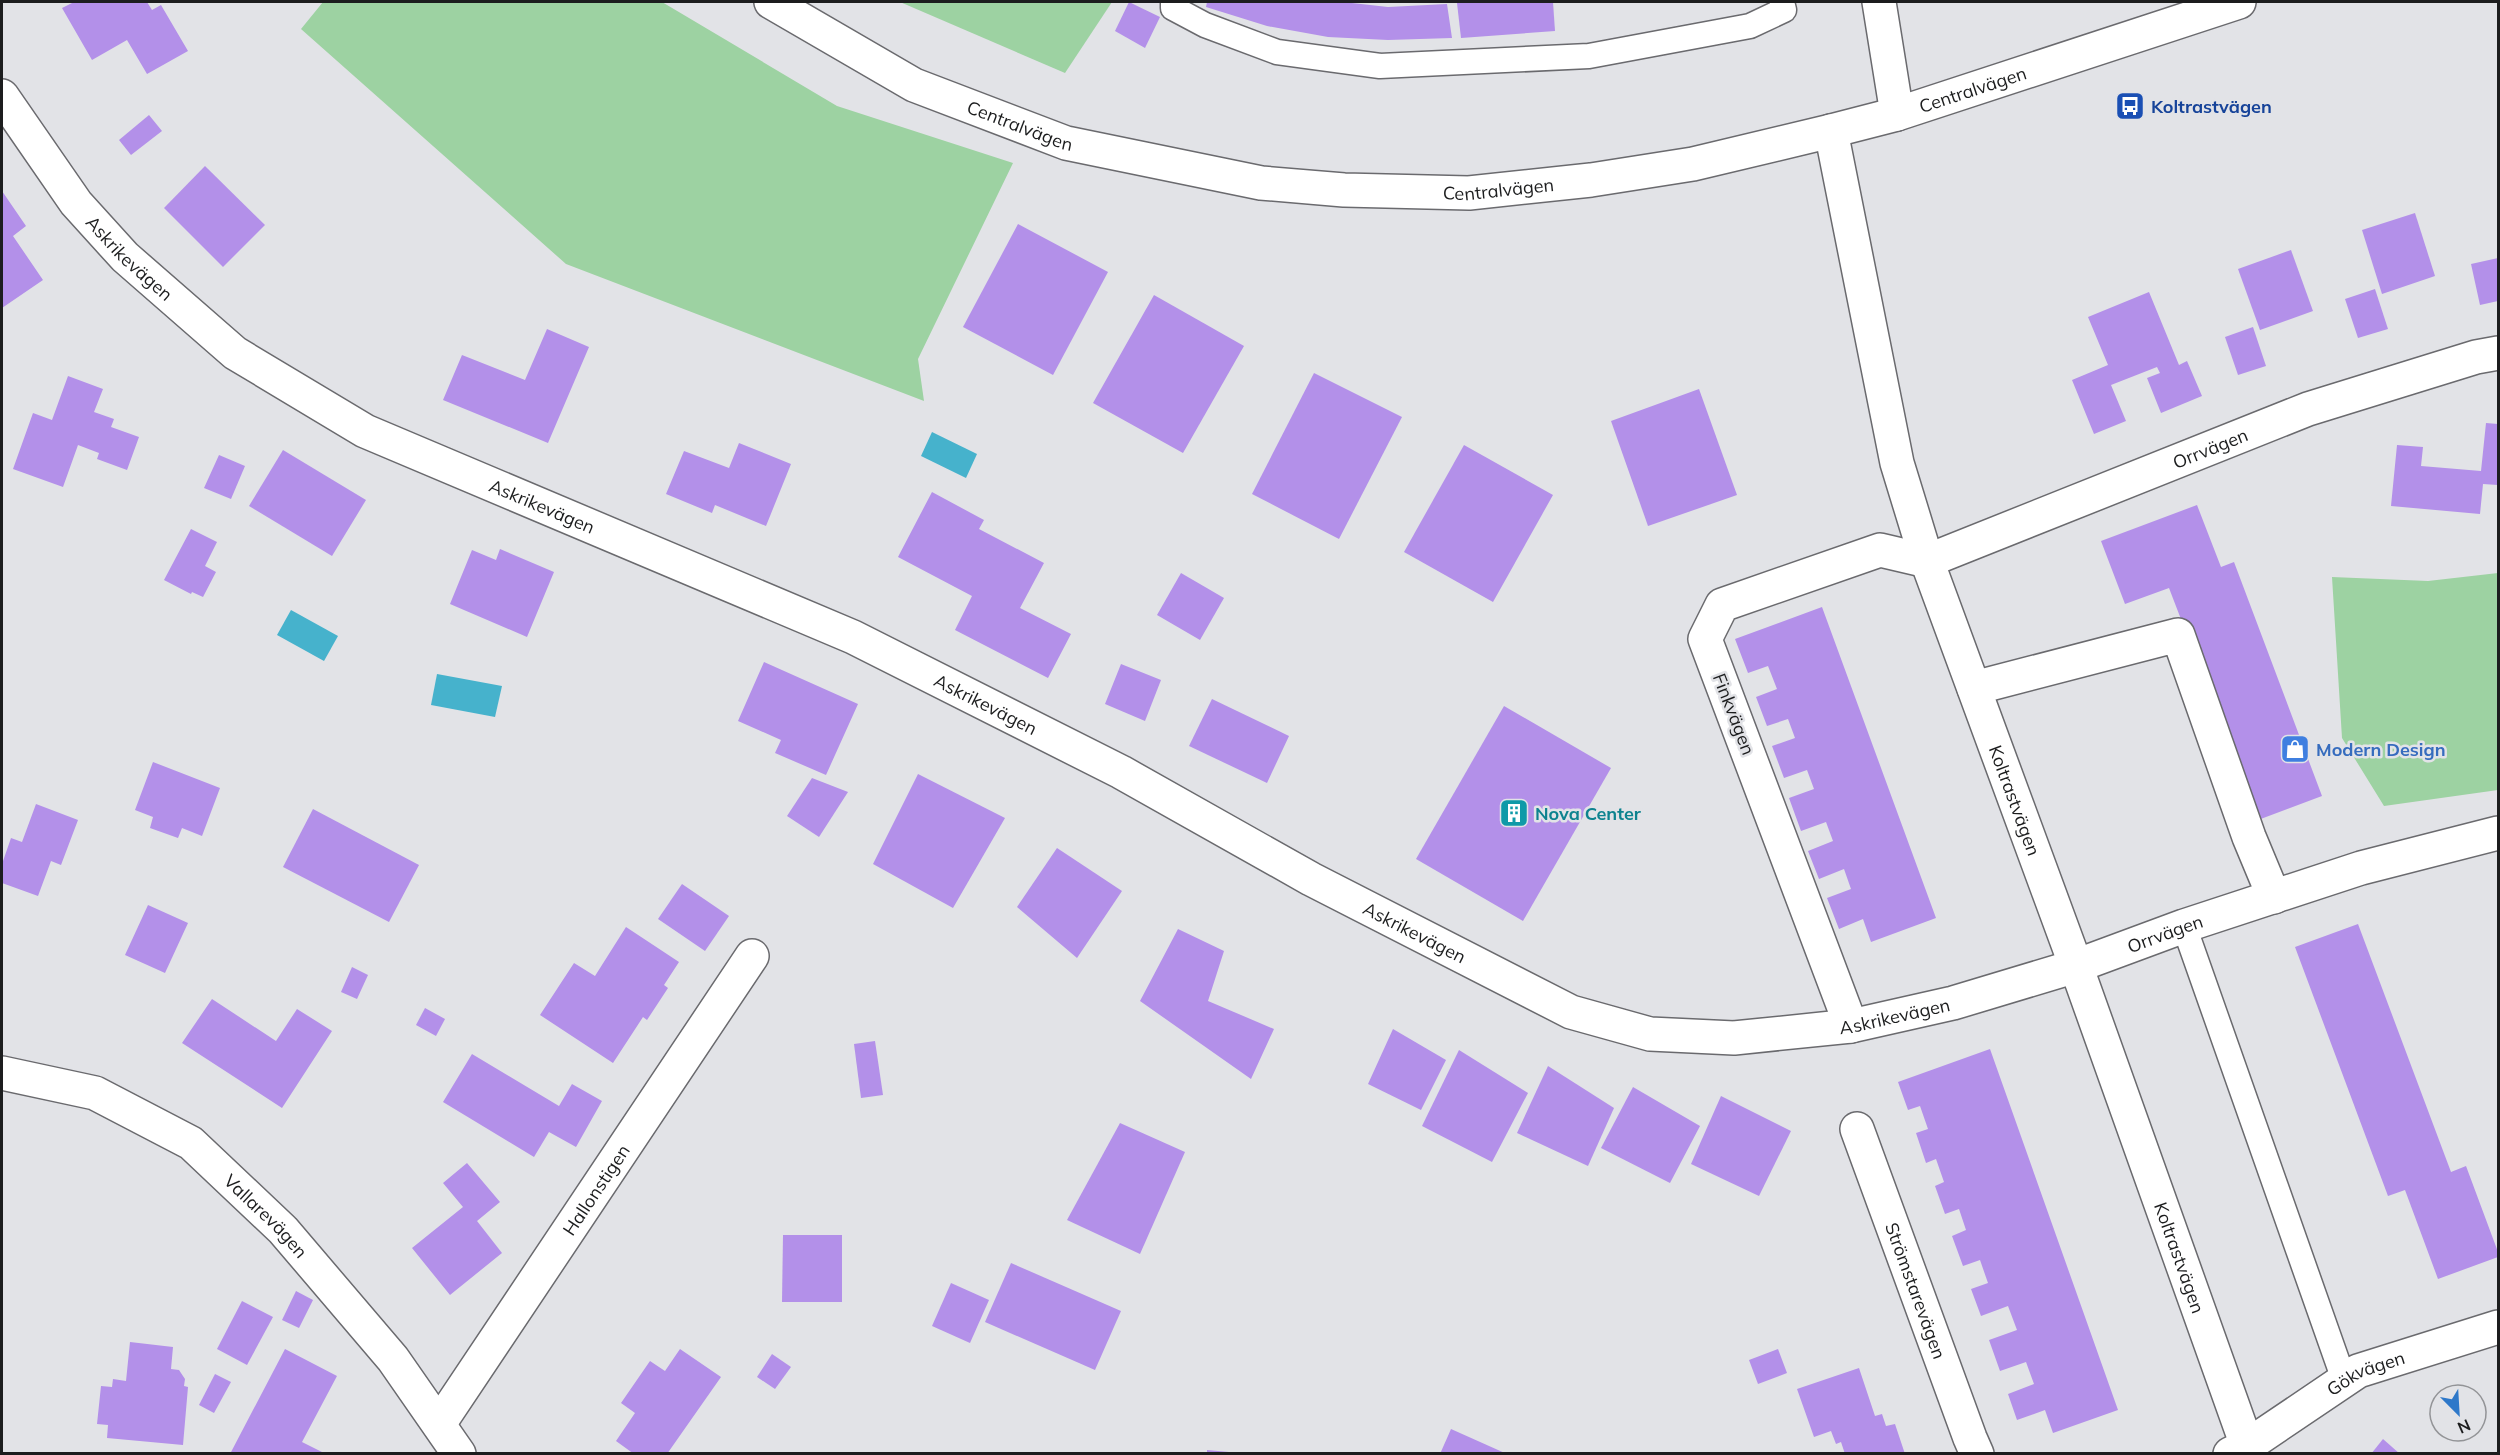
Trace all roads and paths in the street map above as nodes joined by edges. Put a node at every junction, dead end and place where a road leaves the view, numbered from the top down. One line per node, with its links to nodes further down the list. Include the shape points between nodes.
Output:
1 (771, 2): 8 (street, Centralvägen, via 914,85 1055,139 1261,183 1468,193 1693,164)
2 (1173, 2): 3 (lane, via 1173,8 1205,25 1277,52 1380,66 1588,56 1750,26 1784,10)
3 (1782, 2)
4 (1879, 2): 7 (street)
5 (2239, 2): 7 (street, Centralvägen)
6 (2, 96): 17 (street, Askrikevägen, via 76,203 125,257 235,353 365,430 852,637 1121,772 1311,879 1571,1012 1650,1034 1734,1038)
7 (1897, 114): 8 (street, Centralvägen)
8 (1832, 131): 10 (street, Koltrastvägen, via 1897,464)
9 (2499, 353): 10 (street, Orrvägen, via 2308,409)
10 (1927, 561): 11 (street, Koltrastvägen); 17 (street, Finkvägen, via 1880,550 1722,605 1705,639)
11 (1974, 688): 13 (street, via 2178,635); 16 (street, Koltrastvägen)
12 (2499, 833): 13 (street, Orrvägen, via 2361,868)
13 (2274, 897): 14 (street, Orrvägen)
14 (2184, 927): 16 (street, Orrvägen); 21 (lane)
15 (752, 956): 22 (street, Hallonstigen)
16 (2076, 966): 17 (street, Askrikevägen, via 1953,1003); 23 (street, Koltrastvägen)
17 (1851, 1026)
18 (2, 1072): 22 (street, Vallarevägen, via 95,1093 191,1143 283,1230 393,1359)
19 (1857, 1129): 25 (street, Strömstarevägen)
20 (2499, 1327): 21 (street, Gökvägen, via 2358,1371)
21 (2344, 1380): 23 (street, Gökvägen)
22 (439, 1424): 24 (street, Vallarevägen)
23 (2242, 1451)
24 (459, 1454)
25 (1977, 1454)

